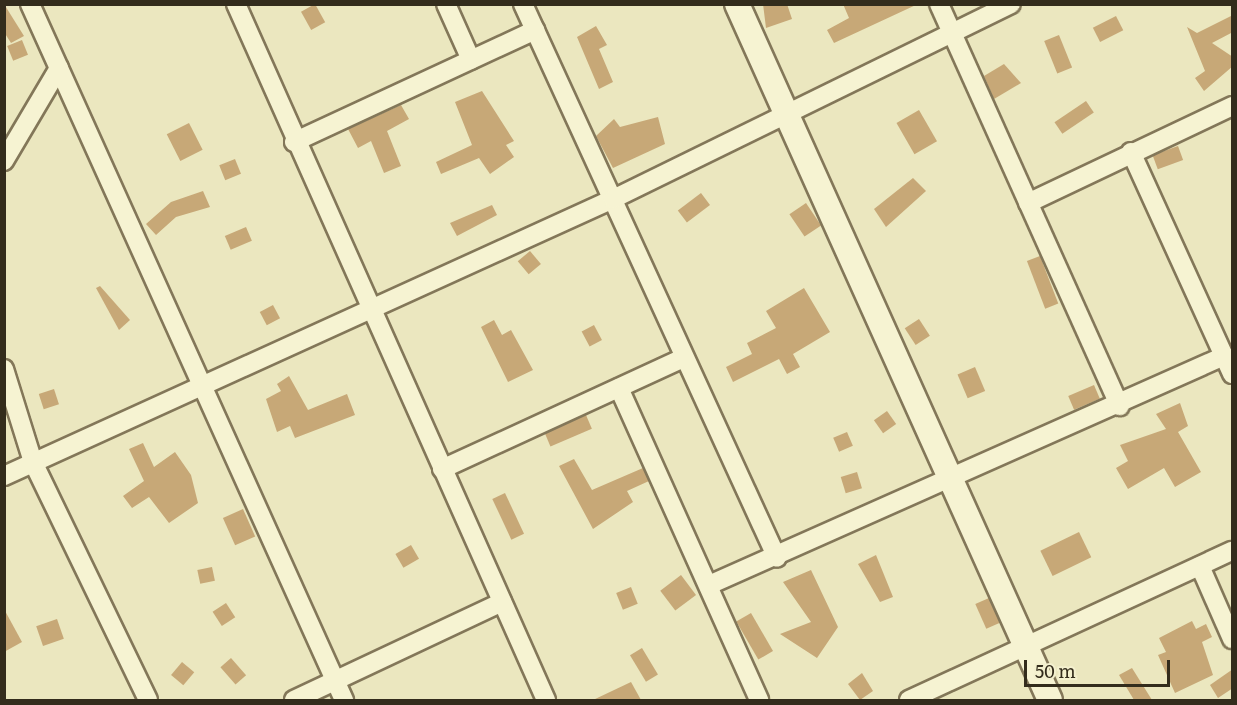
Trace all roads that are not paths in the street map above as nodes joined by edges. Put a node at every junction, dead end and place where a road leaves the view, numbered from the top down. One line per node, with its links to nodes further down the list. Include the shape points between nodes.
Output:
1 (30, 4): 11 (street)
2 (236, 4): 14 (street)
3 (446, 4): 10 (street)
4 (523, 4): 8 (street)
5 (737, 4): 13 (street)
6 (939, 4): 9 (street)
7 (1011, 4): 9 (street)
8 (535, 30): 10 (street); 17 (street)
9 (951, 31): 13 (street); 18 (street)
10 (471, 60): 14 (street)
11 (59, 69): 16 (street); 24 (street)
12 (1233, 106): 15 (street)
13 (786, 112): 17 (street); 30 (street)
14 (294, 142): 19 (street)
15 (1131, 152): 18 (street); 20 (street)
16 (4, 161)
17 (613, 199): 19 (street); 21 (street)
18 (1028, 203): 26 (street)
19 (369, 308): 24 (street); 28 (street)
20 (1224, 356): 23 (street); 26 (street)
21 (683, 358): 25 (street); 32 (street)
22 (4, 369): 27 (street)
23 (1233, 374)
24 (199, 386): 27 (street); 38 (street)
25 (619, 388): 28 (street); 34 (street)
26 (1120, 406): 30 (street)
27 (33, 462): 29 (street); 39 (street)
28 (442, 469): 35 (street)
29 (4, 476)
30 (954, 478): 32 (street); 37 (street)
31 (1233, 551): 33 (street)
32 (777, 558): 34 (street)
33 (1200, 566): 36 (street); 37 (street)
34 (709, 585): 43 (street)
35 (502, 602): 38 (street); 42 (street)
36 (1233, 639)
37 (1025, 646): 44 (street); 45 (street)
38 (335, 681): 40 (street); 41 (street)
39 (148, 700)
40 (294, 700)
41 (344, 700)
42 (546, 700)
43 (759, 700)
44 (909, 700)
45 (1050, 700)

